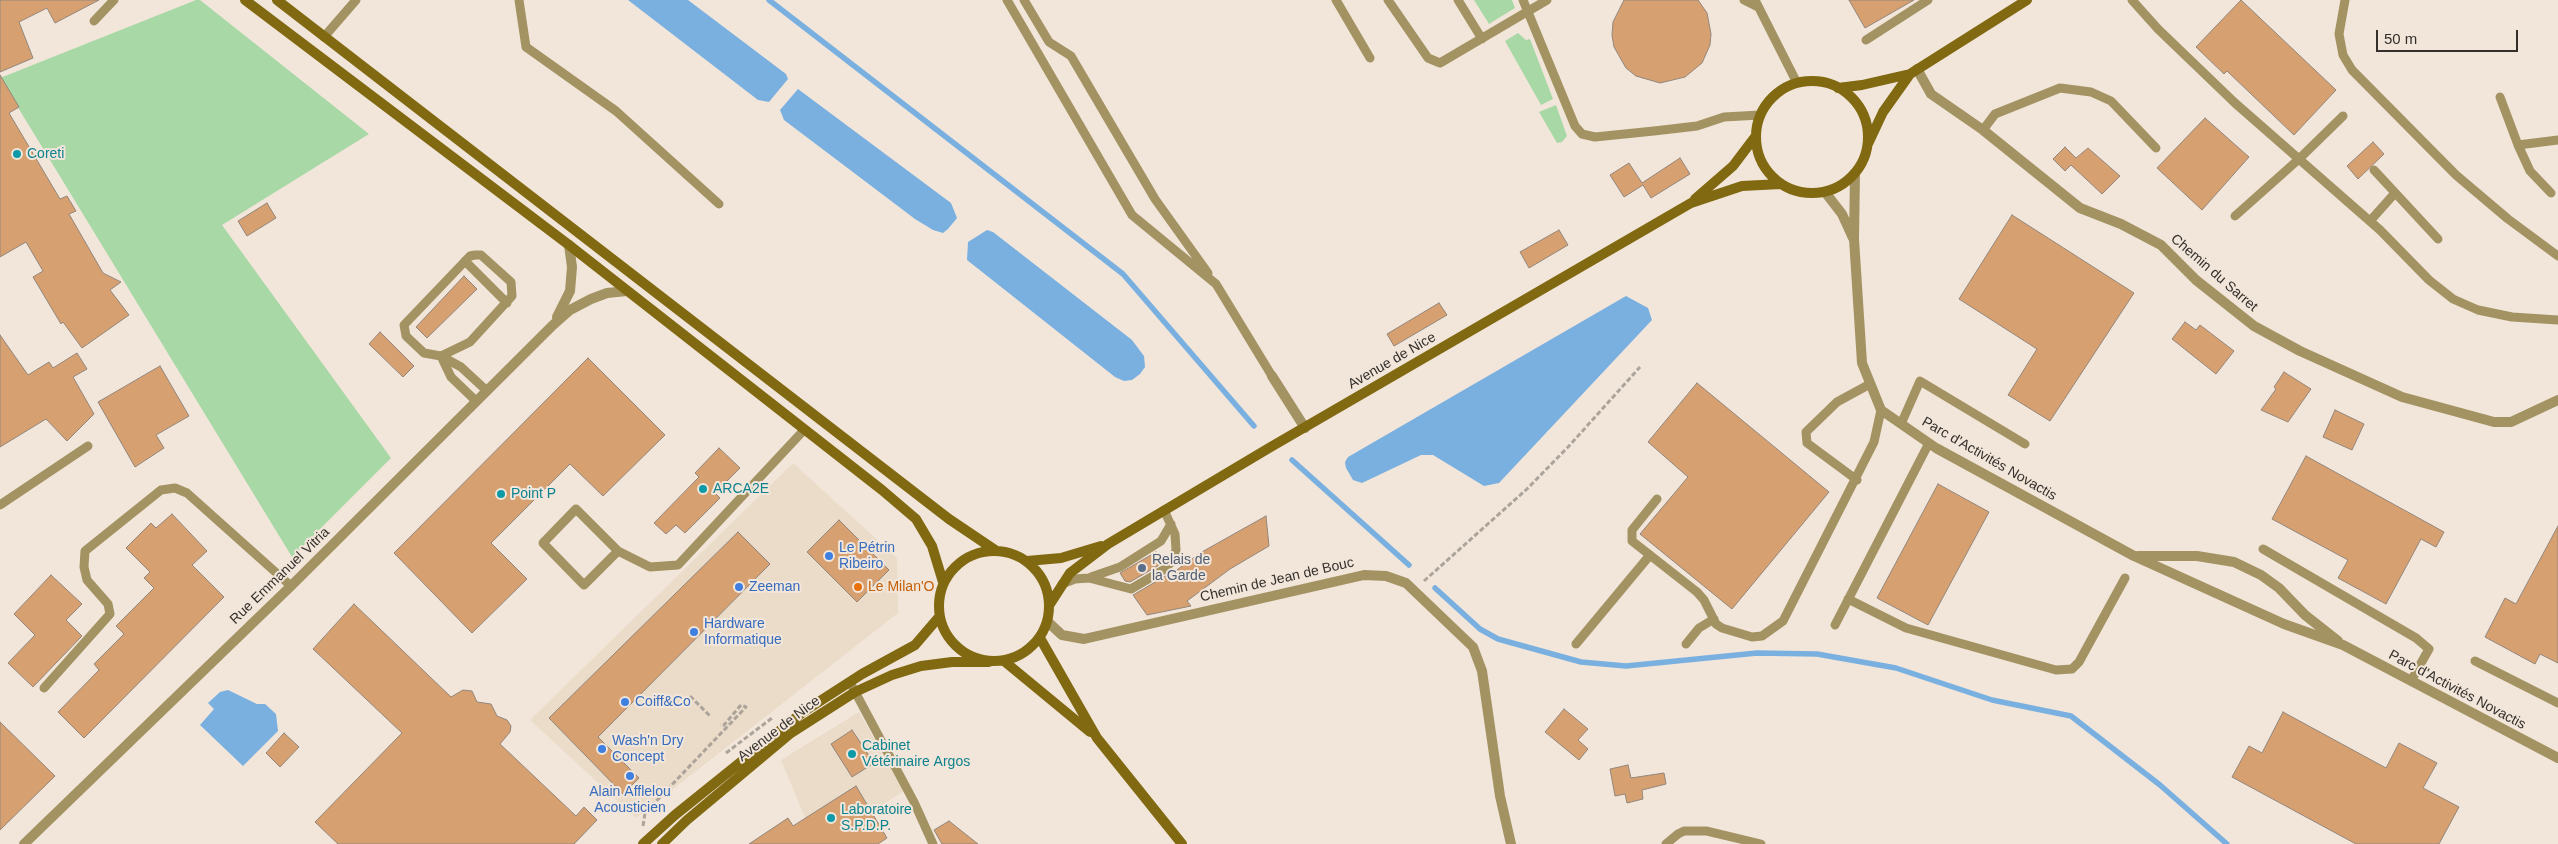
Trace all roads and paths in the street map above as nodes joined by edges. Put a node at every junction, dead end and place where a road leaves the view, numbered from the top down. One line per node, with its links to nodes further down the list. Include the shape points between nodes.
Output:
1 (114, 0): 20 (lane)
2 (245, 0): 50 (main road)
3 (277, 0): 21 (main road)
4 (356, 0): 21 (lane)
5 (519, 0): 44 (lane, via 526,47 616,111)
6 (1007, 0): 53 (lane, via 1132,215)
7 (1024, 0): 53 (lane, via 1050,42 1071,56 1155,199)
8 (1336, 0): 24 (lane)
9 (1388, 0): 22 (lane, via 1428,58 1436,63 1444,62)
10 (1458, 0): 22 (lane)
11 (1523, 0): 19 (lane)
12 (1547, 0): 19 (lane)
13 (1744, 0): 18 (lane)
14 (1928, 0): 23 (lane)
15 (2027, 0): 25 (main road)
16 (2132, 0): 37 (lane, via 2234,103)
17 (2345, 0): 51 (lane, via 2339,34 2342,55 2352,70 2456,175)
18 (1756, 3): 26 (lane)
19 (1527, 11): 22 (lane); 29 (lane, via 1575,126 1582,134 1654,131 1697,126 1724,117)
20 (94, 21)
21 (324, 37): 79 (main road, via 948,519)
22 (1482, 39)
23 (1866, 40)
24 (1370, 58)
25 (1914, 71): 27 (main road); 31 (street, Chemin du Sarret, via 1931,94); 35 (main road, via 1883,112)
26 (1797, 83): 27 (main road, via 1818,81); 29 (main road, via 1768,101)
27 (1838, 88): 35 (main road, via 1852,98 1862,113 1867,130)
28 (2500, 97): 34 (lane)
29 (1760, 115): 32 (main road)
30 (2342, 116): 37 (lane)
31 (1983, 130): 36 (lane, via 1995,114 2060,88 2091,92 2111,101); 63 (street, Chemin du Sarret, via 2080,208 2161,245 2196,280 2254,326 2300,351 2402,397 2494,422 2511,422)
32 (1755, 138): 40 (main road, via 1762,164); 45 (main road, Avenue de Nice, via 1733,166)
33 (2558, 140): 34 (lane)
34 (2518, 145): 43 (lane, via 2530,171)
35 (1867, 148): 39 (main road)
36 (2156, 148)
37 (2299, 159): 46 (lane); 47 (lane)
38 (2374, 170): 42 (lane)
39 (1855, 174): 41 (main road, via 1837,189); 48 (street)
40 (1781, 184): 41 (main road, via 1798,192); 45 (main road, Avenue de Nice, via 1742,186)
41 (1825, 192): 48 (street, via 1842,214)
42 (2395, 193): 47 (lane); 49 (lane)
43 (2551, 193)
44 (719, 204)
45 (1691, 204): 67 (main road, Avenue de Nice)
46 (2234, 216)
47 (2370, 221): 56 (lane, via 2429,280 2453,299 2478,310 2512,317)
48 (1854, 239): 61 (street, via 1862,363)
49 (2438, 239)
50 (569, 245): 54 (main road); 57 (street, via 572,266 570,291)
51 (2558, 256)
52 (465, 261): 55 (lane); 55 (lane, via 475,254 481,255 511,282 512,296); 58 (lane, via 404,325 406,336 424,353)
53 (1216, 284): 60 (lane)
54 (627, 292): 57 (street, via 607,293 591,299 570,310); 68 (main road)
55 (507, 302): 58 (lane, via 470,342)
56 (2558, 320)
57 (553, 325): 62 (street, Rue Emmanuel Vitria)
58 (441, 356): 62 (lane, via 461,366); 64 (lane, via 451,377)
59 (1640, 366): 89 (path, via 1527,489)
60 (1272, 376): 67 (street)
61 (1870, 384): 65 (street); 72 (lane, via 1837,402 1806,432 1807,443)
62 (487, 390): 64 (street, Rue Emmanuel Vitria)
63 (2558, 400)
64 (476, 401): 88 (street, Rue Emmanuel Vitria)
65 (1881, 410): 66 (street, Parc d'Activités Novactis); 72 (lane, via 1874,442)
66 (1901, 424): 69 (street, Parc d'Activités Novactis); 70 (lane, via 1920,381)
67 (1304, 428): 75 (main road, Avenue de Nice)
68 (804, 430): 80 (lane, via 678,565 650,567); 86 (main road, via 916,519 932,546)
69 (1929, 443): 82 (street, Parc d'Activités Novactis); 90 (lane)
70 (2025, 444)
71 (88, 446): 74 (lane)
72 (1856, 480): 93 (lane, via 1783,622 1768,633 1752,637 1722,628)
73 (1657, 499): 81 (lane, via 1630,536)
74 (0, 505)
75 (1164, 510): 76 (lane); 77 (main road, Avenue de Nice)
76 (1170, 524): 84 (lane, via 1161,541 1120,567); 84 (lane, via 1175,534 1176,550 1166,569 1131,589)
77 (1108, 544): 83 (main road, Avenue de Nice, via 1061,558); 87 (main road, Avenue de Nice, via 1070,573)
78 (2263, 549): 103 (lane, via 2416,638 2428,649)
79 (995, 550): 83 (main road, via 1012,553); 86 (main road, via 979,552 965,559 952,569)
80 (618, 551): 80 (lane, via 576,509 543,543 584,585)
81 (1650, 555): 93 (lane, via 1697,592); 97 (lane)
82 (2134, 556): 99 (street, Parc d'Activités Novactis, via 2284,624); 99 (street, Parc d'Activités Novactis, via 2197,556 2234,562 2279,588 2305,615)
83 (1027, 561): 91 (main road, via 1039,573 1047,588)
84 (1088, 578): 87 (lane)
85 (2125, 578): 90 (lane, via 2079,662 2072,669 2056,670 1906,628)
86 (944, 582): 92 (main road, via 938,599)
87 (1061, 584): 91 (main road, Avenue de Nice)
88 (291, 586): 105 (lane, via 188,493 175,488 161,490 85,551 87,580 108,604 110,614); 114 (street, Rue Emmanuel Vitria)
89 (1414, 590): 94 (street, Chemin de Jean de Bouc, via 1406,583 1386,576 1364,575 1084,639 1062,635); 119 (street, Chemin de Jean de Bouc, via 1473,647 1482,671 1500,796)
90 (1848, 599): 95 (lane)
91 (1050, 604): 94 (main road)
92 (939, 617): 102 (main road, via 949,639 967,655); 104 (main road, Avenue de Nice, via 916,646)
93 (1714, 619): 98 (lane, via 1699,628)
94 (1048, 622): 96 (main road)
95 (1835, 625)
96 (1040, 638): 100 (main road, via 1025,653); 111 (main road)
97 (1576, 644)
98 (1686, 644)
99 (2343, 645): 103 (street, Parc d'Activités Novactis)
100 (1004, 661): 102 (main road); 111 (main road)
101 (2475, 661): 108 (lane)
102 (989, 662): 106 (main road, Avenue de Nice, via 922,666)
103 (2411, 681): 112 (street, Parc d'Activités Novactis)
104 (850, 682): 106 (lane); 115 (main road, Avenue de Nice, via 803,712 744,757)
105 (44, 688)
106 (855, 692): 116 (main road, Avenue de Nice, via 791,733); 117 (lane)
107 (690, 696): 109 (path)
108 (2558, 703)
109 (710, 716)
110 (720, 725): 113 (path, via 724,725 741,705 746,707 646,813)
111 (1097, 738): 118 (main road)
112 (2558, 758)
113 (643, 828)
114 (24, 844)
115 (644, 844)
116 (662, 844)
117 (933, 844)
118 (1182, 844)
119 (1511, 844)
120 (1666, 844): 121 (lane, via 1684,831 1707,831)
121 (1761, 844)

